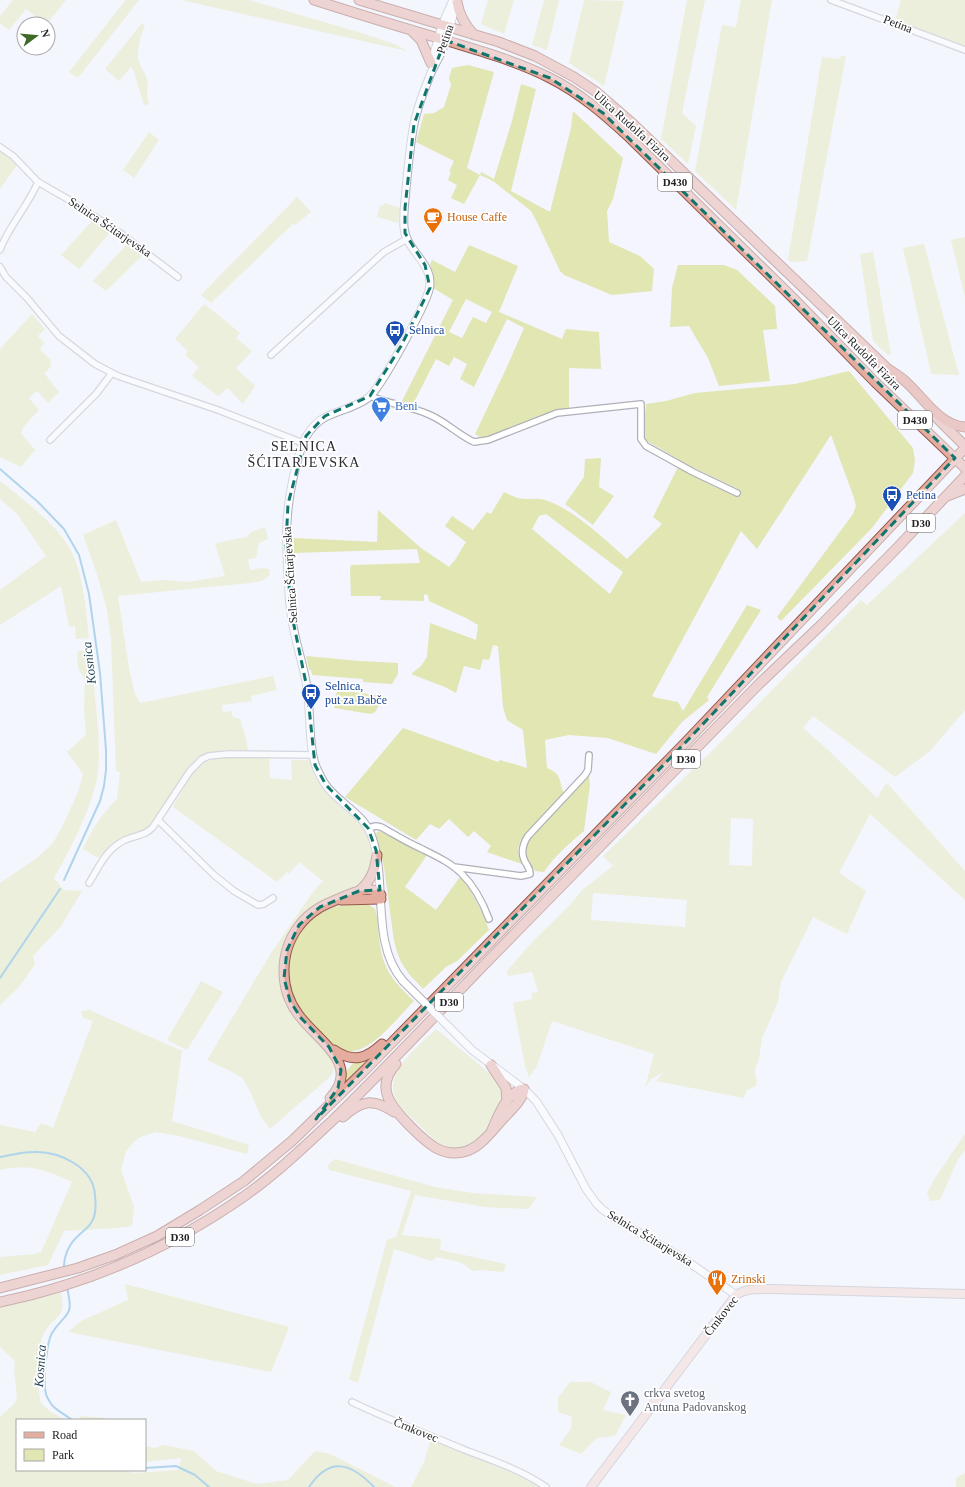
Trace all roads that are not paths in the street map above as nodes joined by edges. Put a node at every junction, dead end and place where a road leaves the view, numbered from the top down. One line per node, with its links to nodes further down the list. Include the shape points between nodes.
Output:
1 (314, 0): 6 (main road, Ulica Rudolfa Fizira / D430)
2 (359, 0): 5 (main road, Ulica Rudolfa Fizira / D430)
3 (831, 0): 9 (street, Petina)
4 (455, 1): 5 (street, Petina); 7 (main road, via 466,25)
5 (446, 26): 7 (main road, Ulica Rudolfa Fizira / D430); 8 (street, Petina)
6 (411, 30): 8 (main road, Ulica Rudolfa Fizira / D430); 10 (main road, via 420,40)
7 (474, 35): 20 (main road, Ulica Rudolfa Fizira / D430, via 535,56 574,77 595,92 638,129)
8 (442, 39): 10 (street, Petina); 11 (street, Petina, via 440,55); 27 (main road, Ulica Rudolfa Fizira / D430, via 544,75 579,95 603,113 794,298 874,382)
9 (965, 50)
10 (432, 63): 11 (street, Petina)
11 (430, 76): 12 (street, Petina)
12 (412, 136): 15 (street, Selnica Šćitarjevska, via 404,227)
13 (0, 146): 14 (street, Selnica Šćitarjevska)
14 (38, 182): 16 (street); 18 (street, Selnica Šćitarjevska, via 120,233)
15 (407, 239): 19 (street, via 384,252); 22 (street, Selnica Šćitarjevska, via 425,265 430,288 401,346)
16 (0, 250)
17 (0, 267): 21 (street, via 59,336 95,364)
18 (178, 277)
19 (271, 354)
20 (888, 369): 23 (highway, via 906,382 946,421); 26 (main road, Ulica Rudolfa Fizira / D430)
21 (112, 373): 24 (street, via 96,394); 25 (street)
22 (370, 396): 25 (street, Selnica Šćitarjevska, via 318,421); 31 (street, via 430,415 474,442 488,440 557,413 641,404 641,439 646,446)
23 (965, 426)
24 (50, 440)
25 (303, 443): 33 (street, Selnica Šćitarjevska, via 288,504 286,545 290,611 307,688)
26 (965, 447): 27 (main road, D30)
27 (955, 458): 28 (main road, Ulica Rudolfa Fizira); 45 (main road, D30, via 689,738)
28 (965, 468)
29 (965, 476): 32 (main road, D30)
30 (965, 489): 32 (main road)
31 (736, 493)
32 (945, 496): 46 (main road, D30, via 896,549 759,684)
33 (313, 755): 35 (street, via 209,756 190,771); 36 (street, Selnica Šćitarjevska, via 315,765 326,786 358,815)
34 (589, 756): 38 (street, via 586,775 523,844 523,857 530,874 521,876)
35 (158, 820): 39 (street, via 148,833 127,839 116,846 100,863); 42 (street, via 234,891 258,905)
36 (368, 828): 37 (street, Selnica Šćitarjevska); 38 (street, via 381,827)
37 (376, 855): 40 (main road, via 370,880); 41 (street, Selnica Šćitarjevska)
38 (454, 867): 44 (street, via 473,887)
39 (89, 883)
40 (359, 891): 41 (main road, via 371,890 378,892); 43 (main road)
41 (381, 897): 43 (main road); 48 (street, Selnica Šćitarjevska, bridge, via 386,947 394,969 402,981 472,1050)
42 (273, 898)
43 (337, 900): 47 (main road, via 320,907 299,925 289,943 284,966 285,983 293,1007)
44 (490, 919)
45 (400, 1034): 47 (main road, via 385,1042 372,1054 360,1058 344,1056); 52 (main road, D30)
46 (412, 1040): 51 (main road, via 386,1081 389,1101); 53 (main road, D30)
47 (329, 1047): 52 (main road, via 340,1064 341,1078 338,1088)
48 (491, 1065): 49 (street, Selnica Šćitarjevska); 50 (main road, via 506,1088)
49 (524, 1089): 50 (main road, via 514,1092); 54 (main road, via 522,1096); 57 (street, Selnica Šćitarjevska, via 543,1110 586,1189 602,1209 684,1259)
50 (508, 1101): 54 (main road)
51 (402, 1117): 53 (main road, via 379,1103 368,1103 353,1109 338,1122); 54 (main road, via 428,1144 449,1153 472,1149)
52 (316, 1119): 55 (main road, D30, via 244,1181 157,1236 78,1268)
53 (322, 1130): 58 (main road, D30, via 247,1194 166,1245 82,1280)
54 (492, 1130)
55 (0, 1288)
56 (965, 1294): 57 (main road, Črnkovec, via 771,1289 745,1291)
57 (736, 1295): 60 (main road, Črnkovec)
58 (0, 1302)
59 (352, 1402): 61 (street, Črnkovec, via 494,1461)
60 (593, 1485)
61 (546, 1487)

